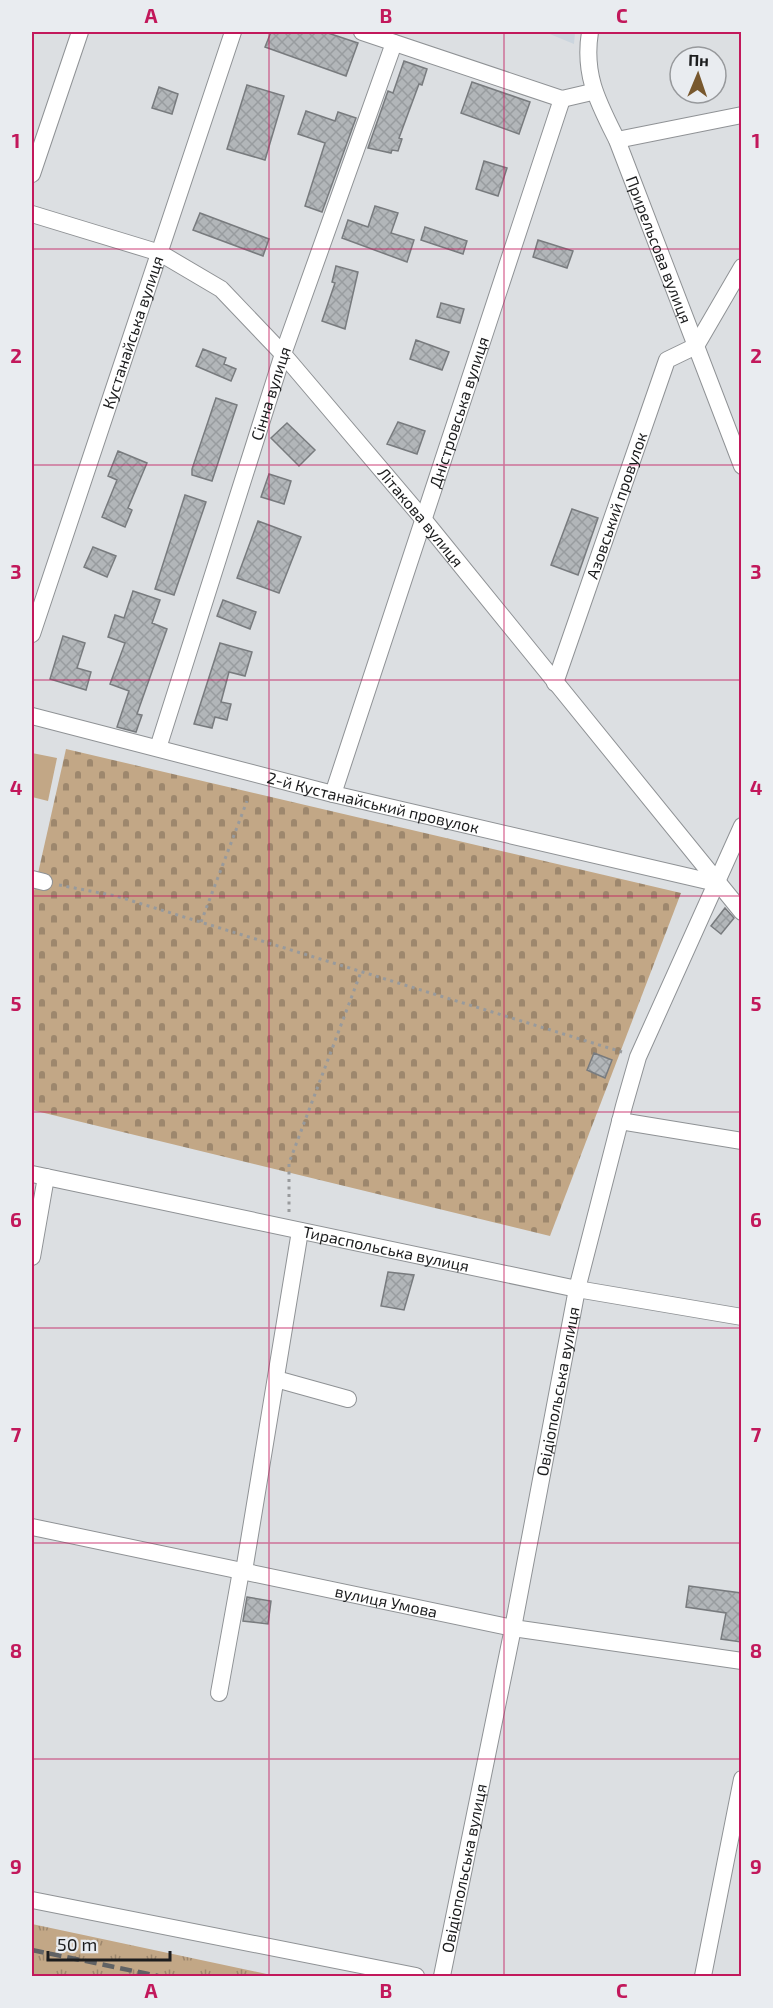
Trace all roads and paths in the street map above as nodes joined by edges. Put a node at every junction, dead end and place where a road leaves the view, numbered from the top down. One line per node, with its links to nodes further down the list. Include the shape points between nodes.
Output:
1 (80, 32): 10 (street)
2 (233, 32): 12 (street, Кустанайська вулиця)
3 (362, 32): 5 (street)
4 (590, 32): 6 (street, Прирельсова вулиця, via 587,51)
5 (394, 43): 7 (street); 15 (street, Сінна вулиця)
6 (592, 92): 7 (street); 9 (street, Прирельсова вулиця)
7 (562, 99): 17 (street, Дністровська вулиця)
8 (741, 115): 9 (street)
9 (617, 140): 14 (street, Прирельсова вулиця)
10 (32, 174)
11 (32, 214): 12 (street, Літакова вулиця)
12 (160, 253): 15 (street, Літакова вулиця, via 221,289); 18 (street, Кустанайська вулиця)
13 (741, 267): 14 (street)
14 (696, 346): 16 (street, Прирельсова вулиця); 19 (street, Азовський провулок, via 667,360)
15 (283, 354): 17 (street, Літакова вулиця); 21 (street, Сінна вулиця)
16 (741, 466)
17 (424, 520): 19 (street, Літакова вулиця); 22 (street, Дністровська вулиця)
18 (32, 634)
19 (555, 683): 26 (street, Літакова вулиця)
20 (32, 716): 21 (street, 2-й Кустанайський провулок)
21 (158, 748): 22 (street, 2-й Кустанайський провулок)
22 (333, 794): 26 (street, 2-й Кустанайський провулок)
23 (247, 801): 28 (path)
24 (741, 826): 26 (street, Овідіопольська вулиця)
25 (38, 881): 28 (path, via 116,896)
26 (716, 883): 27 (street, Літакова вулиця); 30 (street, Овідіопольська вулиця)
27 (741, 912)
28 (201, 922): 29 (path)
29 (361, 972): 30 (path); 34 (path, via 289,1163)
30 (638, 1057): 31 (street, Овідіопольська вулиця)
31 (620, 1121): 32 (street); 36 (street, Овідіопольська вулиця)
32 (741, 1141)
33 (39, 1175): 34 (street, Тираспольська вулиця); 35 (street)
34 (295, 1230): 36 (street, Тираспольська вулиця); 38 (street)
35 (32, 1257)
36 (577, 1288): 37 (street, Тираспольська вулиця); 42 (street, Овідіопольська вулиця)
37 (741, 1317)
38 (276, 1379): 39 (street); 41 (street)
39 (348, 1399)
40 (32, 1527): 41 (street, вулиця Умова)
41 (242, 1571): 42 (street, вулиця Умова); 44 (street)
42 (513, 1628): 43 (street, вулиця Умова); 48 (street, Овідіопольська вулиця)
43 (741, 1661)
44 (219, 1693)
45 (741, 1779): 49 (street)
46 (32, 1900): 47 (street)
47 (416, 1977)
48 (442, 1977)
49 (704, 1977)

